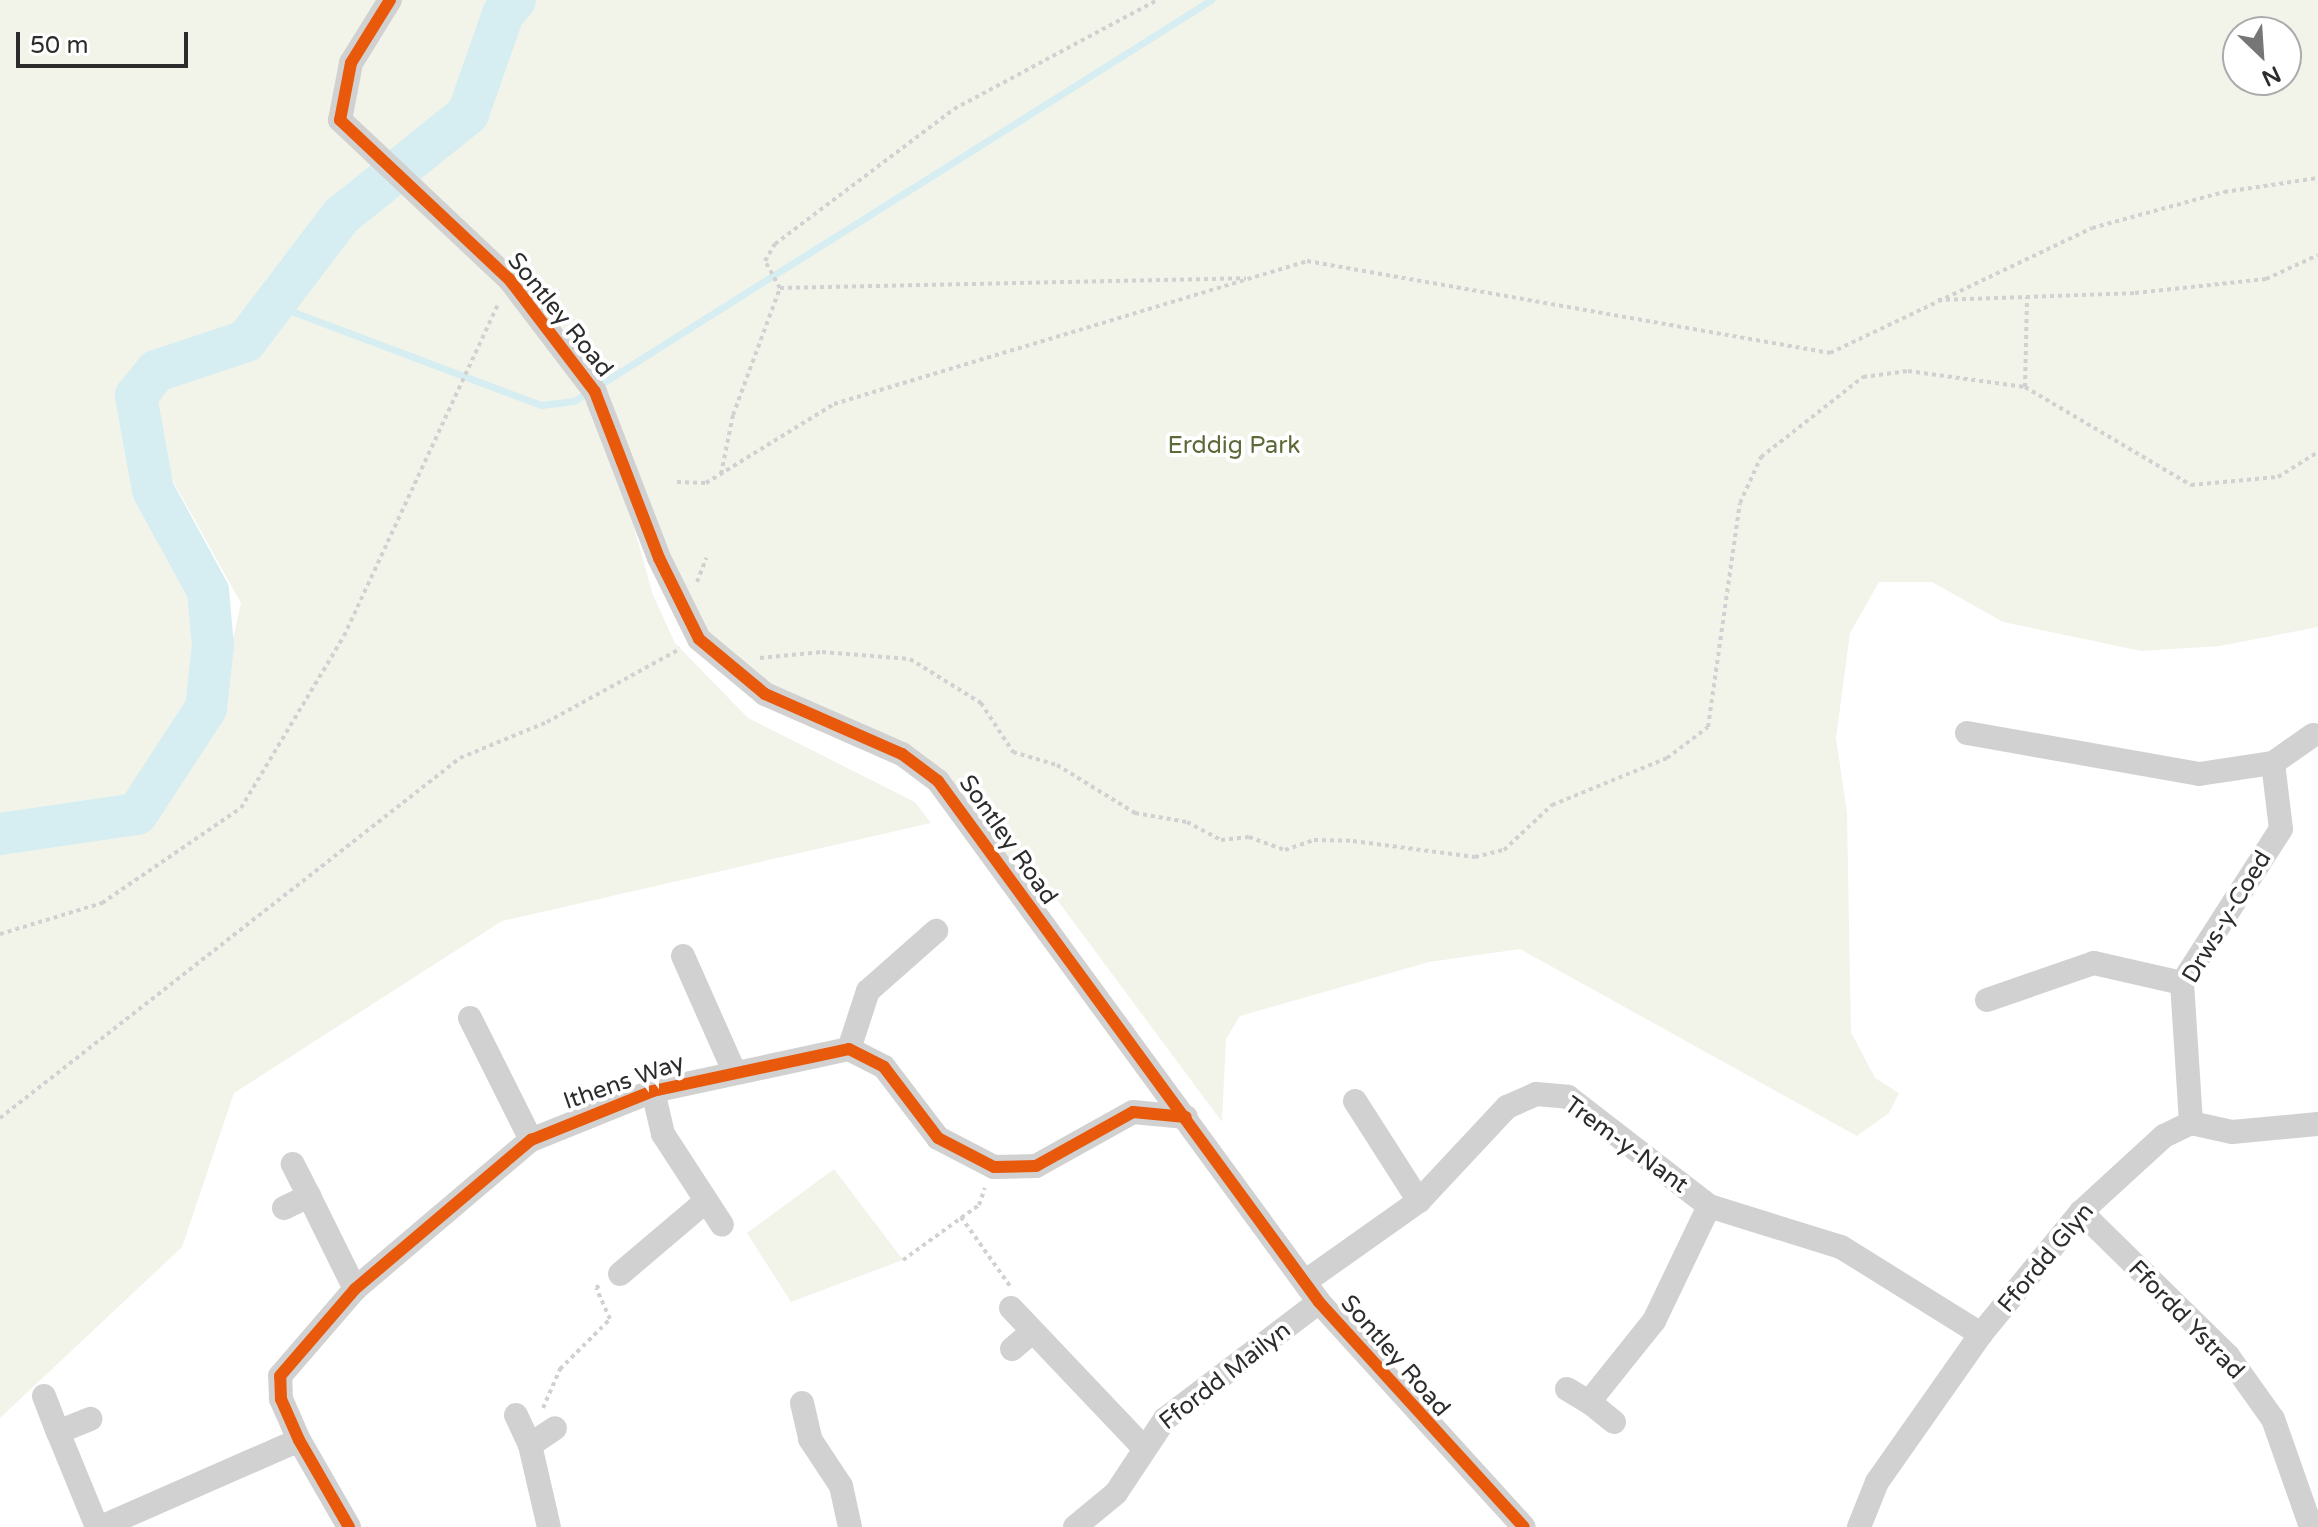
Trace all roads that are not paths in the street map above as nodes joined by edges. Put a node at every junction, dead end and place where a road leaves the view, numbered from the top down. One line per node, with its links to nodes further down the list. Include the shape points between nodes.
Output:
1 (390, 0): 14 (street, Sontley Road, via 351,63 340,120 509,279 591,387 642,498 659,558 699,639 765,694 902,754 938,781)
2 (1967, 733): 4 (street, via 2199,774)
3 (2313, 735): 4 (street)
4 (2273, 763): 7 (street, Drws-y-Coed, via 2281,829)
5 (936, 931): 10 (street, via 868,991)
6 (683, 956): 11 (street)
7 (2182, 983): 8 (street, via 2094,963); 15 (street, Drws-y-Coed)
8 (1987, 1000)
9 (470, 1018): 17 (street)
10 (849, 1049): 11 (street, Ithens Way); 14 (street, via 884,1067 938,1138 994,1167 1036,1166 1133,1112)
11 (734, 1071): 12 (street, Ithens Way)
12 (653, 1091): 17 (street, Ithens Way); 20 (street, via 663,1134)
13 (1355, 1101): 21 (street)
14 (1186, 1117): 28 (street, Sontley Road)
15 (2191, 1123): 16 (street, via 2232,1132); 24 (street, Ffordd Glyn, via 2164,1136)
16 (2318, 1124)
17 (531, 1140): 27 (street, Ithens Way)
18 (293, 1164): 19 (street)
19 (309, 1196): 23 (street); 27 (street)
20 (706, 1201): 25 (street); 26 (street)
21 (1419, 1201): 22 (street, Trem-y-Nant, via 1507,1107 1536,1094 1568,1097); 28 (street, Trem-y-Nant)
22 (1709, 1206): 31 (street, Trem-y-Nant, via 1841,1247); 35 (street, via 1654,1321)
23 (284, 1208)
24 (2081, 1212): 31 (street, Ffordd Glyn); 52 (street, Ffordd Ystrad, via 2228,1356 2273,1419)
25 (722, 1225)
26 (620, 1274)
27 (355, 1289): 42 (street, Ithens Way, via 280,1376 281,1399)
28 (1312, 1291): 44 (street, Ffordd Mailyn, via 1165,1419); 50 (street, Sontley Road)
29 (1011, 1308): 30 (street)
30 (1031, 1333): 32 (street); 44 (street)
31 (1981, 1334): 51 (street, Ffordd Glyn, via 1877,1482)
32 (1012, 1349)
33 (1567, 1389): 35 (street)
34 (44, 1396): 41 (street)
35 (1589, 1402): 39 (street)
36 (802, 1403): 48 (street, via 810,1439 841,1486)
37 (516, 1415): 43 (street)
38 (91, 1419): 41 (street)
39 (1614, 1422)
40 (555, 1428): 43 (street)
41 (58, 1432): 45 (street)
42 (299, 1440): 45 (street); 46 (street, Ithens Way)
43 (530, 1445): 47 (street)
44 (1142, 1446): 49 (street, Ffordd Mailyn, via 1116,1493)
45 (99, 1527)
46 (349, 1527)
47 (549, 1527)
48 (850, 1527)
49 (1075, 1527)
50 (1524, 1527)
51 (1859, 1527)
52 (2311, 1527)

